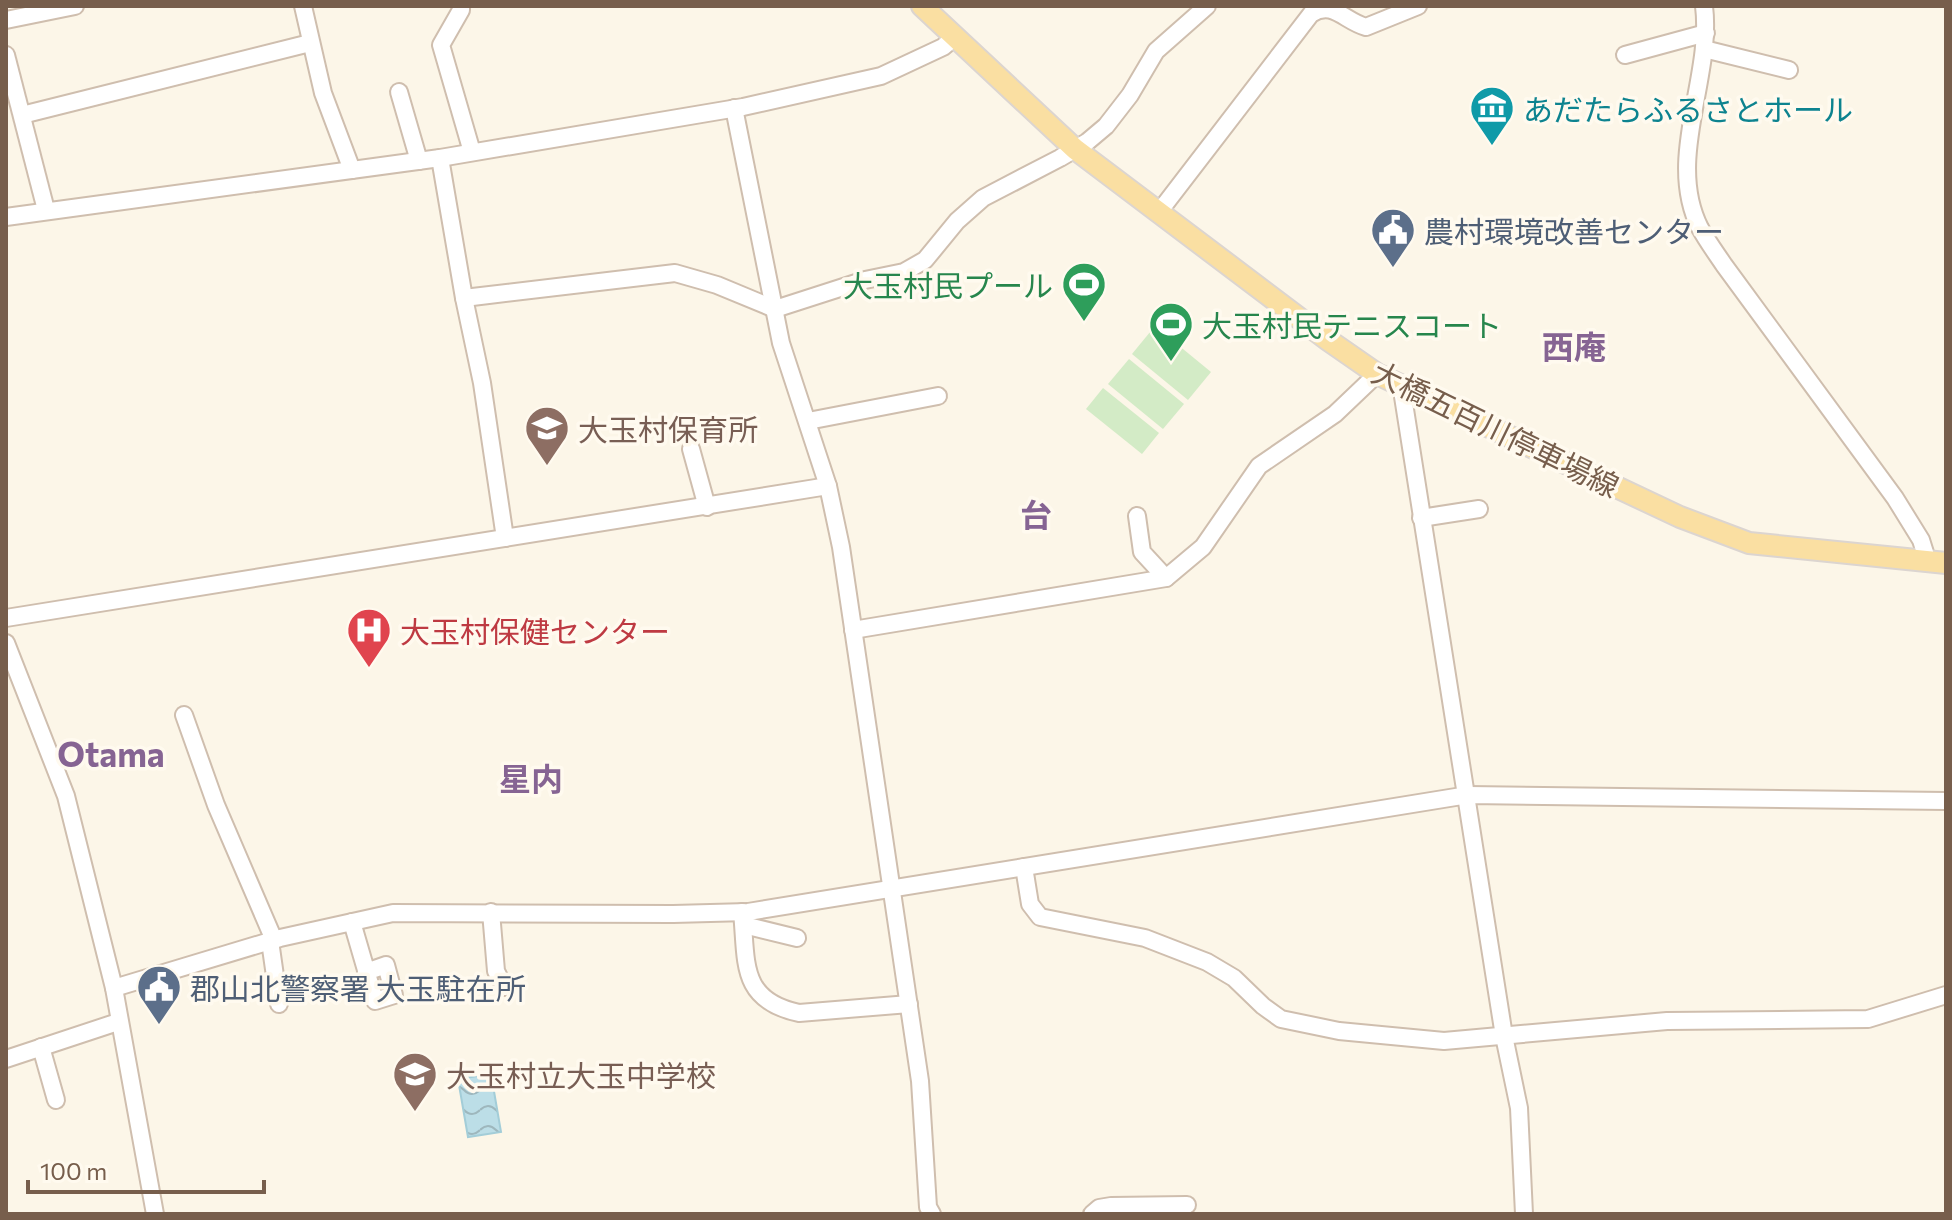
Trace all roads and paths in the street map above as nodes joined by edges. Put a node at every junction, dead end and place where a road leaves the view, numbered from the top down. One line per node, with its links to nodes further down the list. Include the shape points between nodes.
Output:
1 (75, 6): 8 (street)
2 (303, 6): 11 (street)
3 (461, 6): 19 (street, via 441,45)
4 (922, 6): 9 (main road, 大橋五百川停車場線)
5 (1207, 6): 18 (street, via 1156,51 1106,126)
6 (1418, 6): 24 (street, via 1366,27 1328,7 1311,14)
7 (1704, 6): 10 (street)
8 (6, 20)
9 (955, 37): 16 (street, via 881,76); 18 (main road, 大橋五百川停車場線)
10 (1705, 41): 13 (street); 14 (street); 39 (street, via 1687,160 1699,227)
11 (310, 43): 17 (street); 22 (street)
12 (6, 55): 17 (street)
13 (1625, 55)
14 (1789, 70)
15 (399, 92): 21 (street)
16 (734, 108): 19 (street); 27 (street)
17 (22, 115): 23 (street)
18 (1075, 149): 24 (main road, 大橋五百川停車場線); 27 (street, via 983,198 925,260 904,272)
19 (472, 152): 20 (street)
20 (440, 158): 21 (street); 26 (street)
21 (419, 161): 22 (street)
22 (352, 170): 23 (street)
23 (46, 210): 25 (street)
24 (1159, 212): 28 (main road, 大橋五百川停車場線)
25 (6, 217)
26 (464, 298): 27 (street, via 675,273); 38 (street)
27 (775, 309): 31 (street)
28 (1377, 374): 29 (main road, 大橋五百川停車場線); 40 (street, via 1335,414 1259,466 1203,547)
29 (1401, 384): 37 (street); 39 (main road, 大橋五百川停車場線, via 1680,517 1749,543)
30 (938, 396): 31 (street)
31 (808, 421): 33 (street)
32 (691, 449): 34 (street)
33 (828, 486): 34 (street); 42 (street)
34 (707, 507): 38 (street)
35 (1479, 509): 37 (street)
36 (1137, 516): 40 (street, via 1142,552)
37 (1421, 518): 45 (street)
38 (505, 538): 41 (street)
39 (1936, 561)
40 (1166, 578): 42 (street)
41 (6, 618)
42 (853, 630): 48 (street)
43 (6, 643): 56 (street, via 66,796)
44 (184, 715): 53 (street)
45 (1468, 795): 46 (street); 47 (street); 61 (street)
46 (1946, 801)
47 (1024, 867): 48 (street); 61 (street, via 1030,904 1040,917 1145,938 1207,962 1281,1019 1339,1031 1444,1041)
48 (893, 889): 50 (street); 59 (street)
49 (491, 912): 50 (street); 51 (street, via 393,913); 55 (street, via 496,971)
50 (743, 919): 52 (street); 59 (street, via 748,974 755,990 782,1009 799,1013)
51 (352, 922): 53 (street); 54 (street)
52 (797, 938)
53 (272, 940): 56 (street); 58 (street)
54 (366, 972)
55 (504, 987)
56 (114, 988): 60 (street)
57 (1946, 995): 61 (street, via 1868,1019 1667,1021)
58 (279, 1004)
59 (909, 1004): 67 (street)
60 (118, 1022): 62 (street); 66 (street)
61 (1504, 1036): 69 (street, via 1519,1108)
62 (41, 1047): 63 (street); 64 (street)
63 (6, 1059)
64 (56, 1100)
65 (1187, 1205): 68 (street, via 1111,1206)
66 (155, 1214)
67 (932, 1214)
68 (1092, 1214)
69 (1524, 1214)

